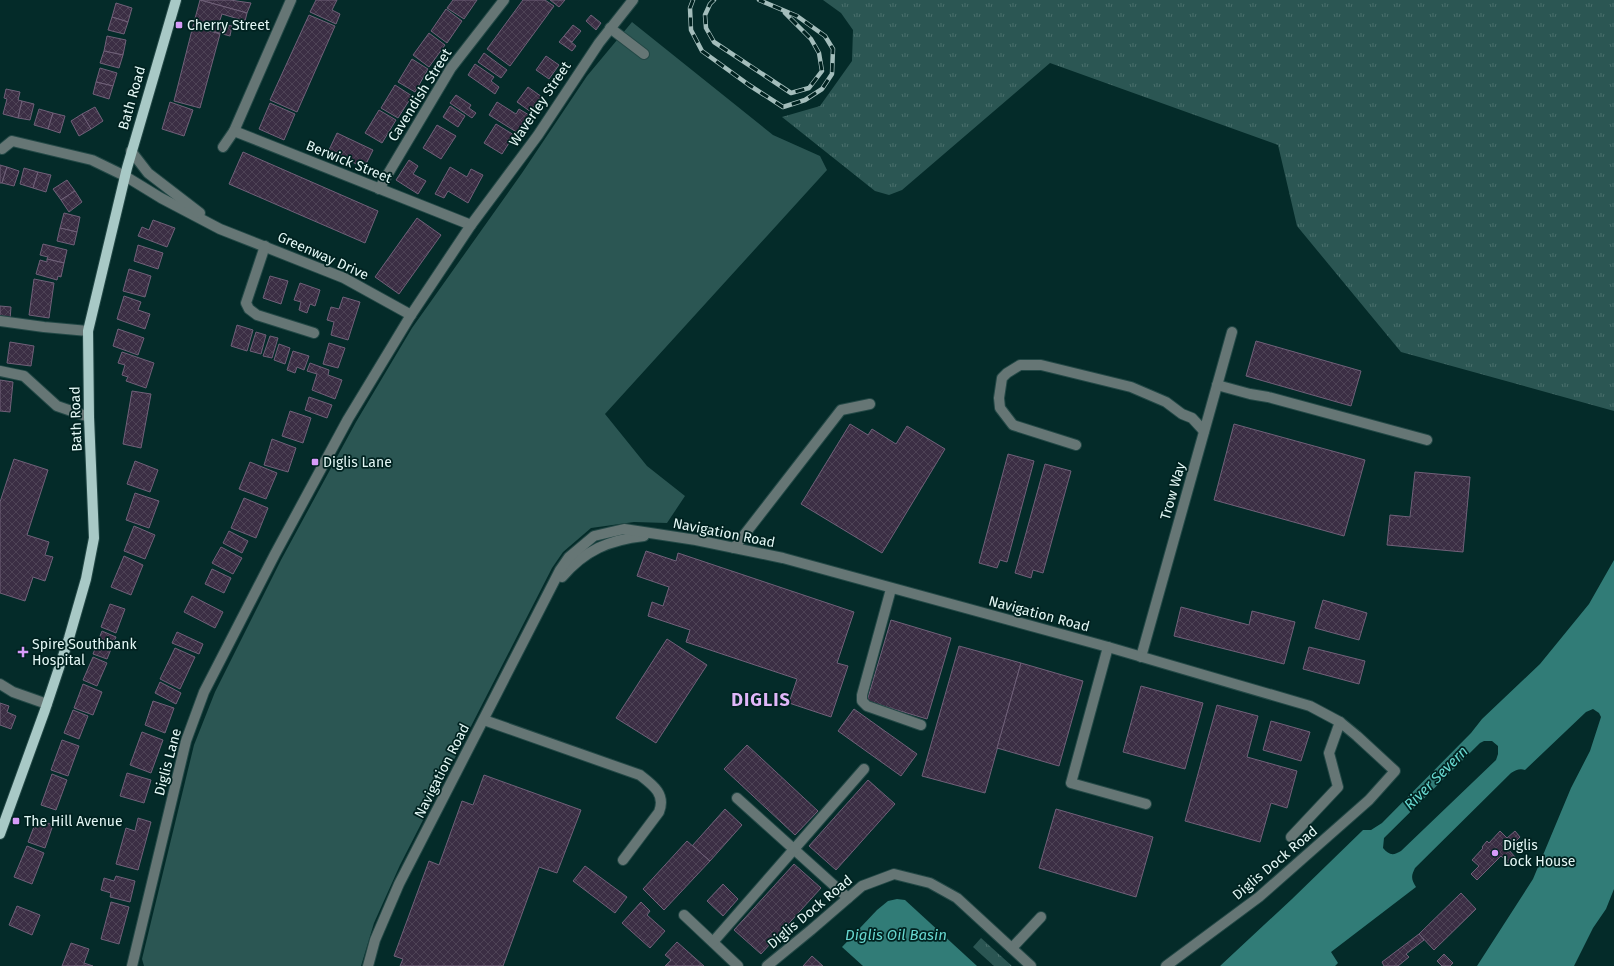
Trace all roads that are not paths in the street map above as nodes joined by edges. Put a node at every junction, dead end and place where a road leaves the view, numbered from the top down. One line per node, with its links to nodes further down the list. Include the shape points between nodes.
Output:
1 (176, 0): 10 (main road, Bath Road)
2 (291, 0): 7 (street)
3 (504, 0): 12 (street, Cavendish Street, via 451,68)
4 (632, 0): 5 (street, Waverley Street)
5 (610, 28): 6 (street); 13 (street, Waverley Street, via 538,135)
6 (644, 54)
7 (234, 131): 8 (street); 12 (street, Berwick Street)
8 (223, 147)
9 (2, 148): 11 (street, via 12,141 88,159)
10 (131, 151): 11 (main road, Bath Road); 14 (street, Greenway Drive, via 148,173)
11 (125, 176): 14 (street, Greenway Drive); 18 (main road, Bath Road)
12 (379, 190): 13 (street, Berwick Street)
13 (471, 225): 16 (street, Diglis Lane)
14 (220, 229): 15 (street, Greenway Drive)
15 (265, 246): 16 (street, Greenway Drive, via 344,278); 20 (street, via 246,303 249,309 258,315)
16 (411, 315): 50 (street, Diglis Lane, via 344,426 204,692 186,741)
17 (0, 321): 18 (street)
18 (88, 331): 24 (main road, Bath Road)
19 (1232, 332): 22 (street, Trow Way)
20 (314, 333)
21 (0, 371): 24 (street, via 24,376 56,406)
22 (1217, 385): 25 (street, Trow Way); 26 (street)
23 (870, 404): 28 (street, via 841,410)
24 (89, 417): 33 (main road, Bath Road, via 94,538 86,579)
25 (1204, 431): 27 (street, via 1192,418 1166,402 1125,385 1041,365 1020,365 1002,378 1000,408 1014,425); 31 (street, Trow Way)
26 (1426, 440)
27 (1076, 445)
28 (734, 548): 29 (street, Navigation Road, via 783,558); 34 (street, Navigation Road, via 624,529 594,536 569,557)
29 (891, 589): 30 (street, Navigation Road); 36 (street, via 862,701 867,706)
30 (1108, 647): 31 (street, Navigation Road); 40 (street, via 1071,783)
31 (1141, 657): 35 (street, Navigation Road, via 1310,706)
32 (0, 684): 33 (street, via 13,692)
33 (48, 704): 41 (main road, Bath Road)
34 (484, 720): 44 (street, via 640,775 652,784 660,794 662,804 659,812); 51 (street, Navigation Road, via 399,884)
35 (1340, 722): 38 (street, Navigation Road); 42 (street, via 1329,753 1338,787)
36 (921, 725)
37 (864, 769): 43 (street)
38 (1395, 772): 55 (street, Diglis Dock Road, via 1369,800 1259,897)
39 (737, 798): 43 (street)
40 (1146, 804)
41 (0, 834)
42 (1291, 837)
43 (794, 849): 45 (street); 48 (street)
44 (622, 860)
45 (848, 898): 49 (street, Diglis Dock Road, via 862,886 894,874 930,883 957,898); 53 (street, Diglis Dock Road)
46 (684, 915): 48 (street)
47 (1041, 917): 49 (street)
48 (714, 942): 52 (street)
49 (1012, 948): 54 (street, Diglis Dock Road)
50 (132, 966)
51 (368, 966)
52 (738, 966)
53 (767, 966)
54 (1031, 966)
55 (1166, 966)

